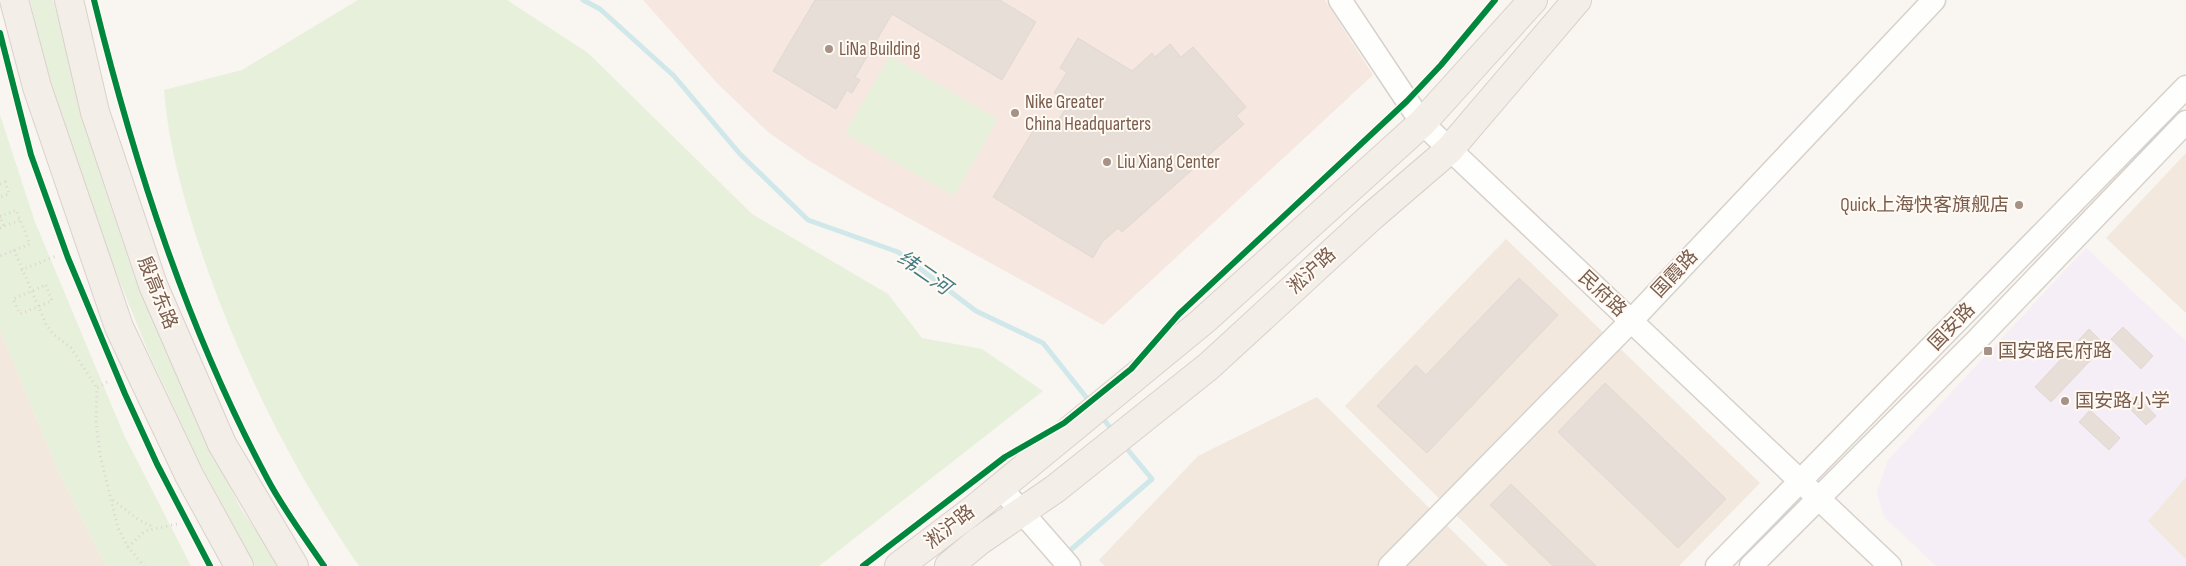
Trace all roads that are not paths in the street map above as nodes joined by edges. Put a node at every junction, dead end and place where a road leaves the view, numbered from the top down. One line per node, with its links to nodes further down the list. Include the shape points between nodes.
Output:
1 (14, 0): 16 (main road, via 37,87 119,327 189,475)
2 (69, 0): 17 (main road, 殷高东路, via 94,112 153,286 222,444)
3 (1340, 0): 8 (street, 民府路)
4 (1533, 0): 8 (main road, 淞沪路)
5 (1577, 0): 10 (main road, 淞沪路)
6 (1934, 0): 11 (street, 国霞路)
7 (2186, 87): 12 (street, 国安路)
8 (1422, 122): 10 (street, 民府路); 13 (main road, 淞沪路, via 1203,321)
9 (2186, 122): 14 (street, 国安路, via 1976,341)
10 (1449, 150): 11 (street, 民府路); 15 (main road, 淞沪路, via 1209,366)
11 (1631, 321): 12 (street, 民府路); 21 (street, 国霞路)
12 (1800, 482): 14 (street, 民府路); 22 (street, 国安路)
13 (1000, 487): 15 (street); 18 (main road, 淞沪路)
14 (1818, 498): 23 (street, 国安路); 24 (street, 民府路)
15 (1022, 513): 19 (main road, 淞沪路); 20 (street)
16 (239, 566)
17 (294, 566)
18 (899, 566)
19 (949, 566)
20 (1069, 566)
21 (1390, 566)
22 (1717, 566)
23 (1750, 566)
24 (1890, 566)

